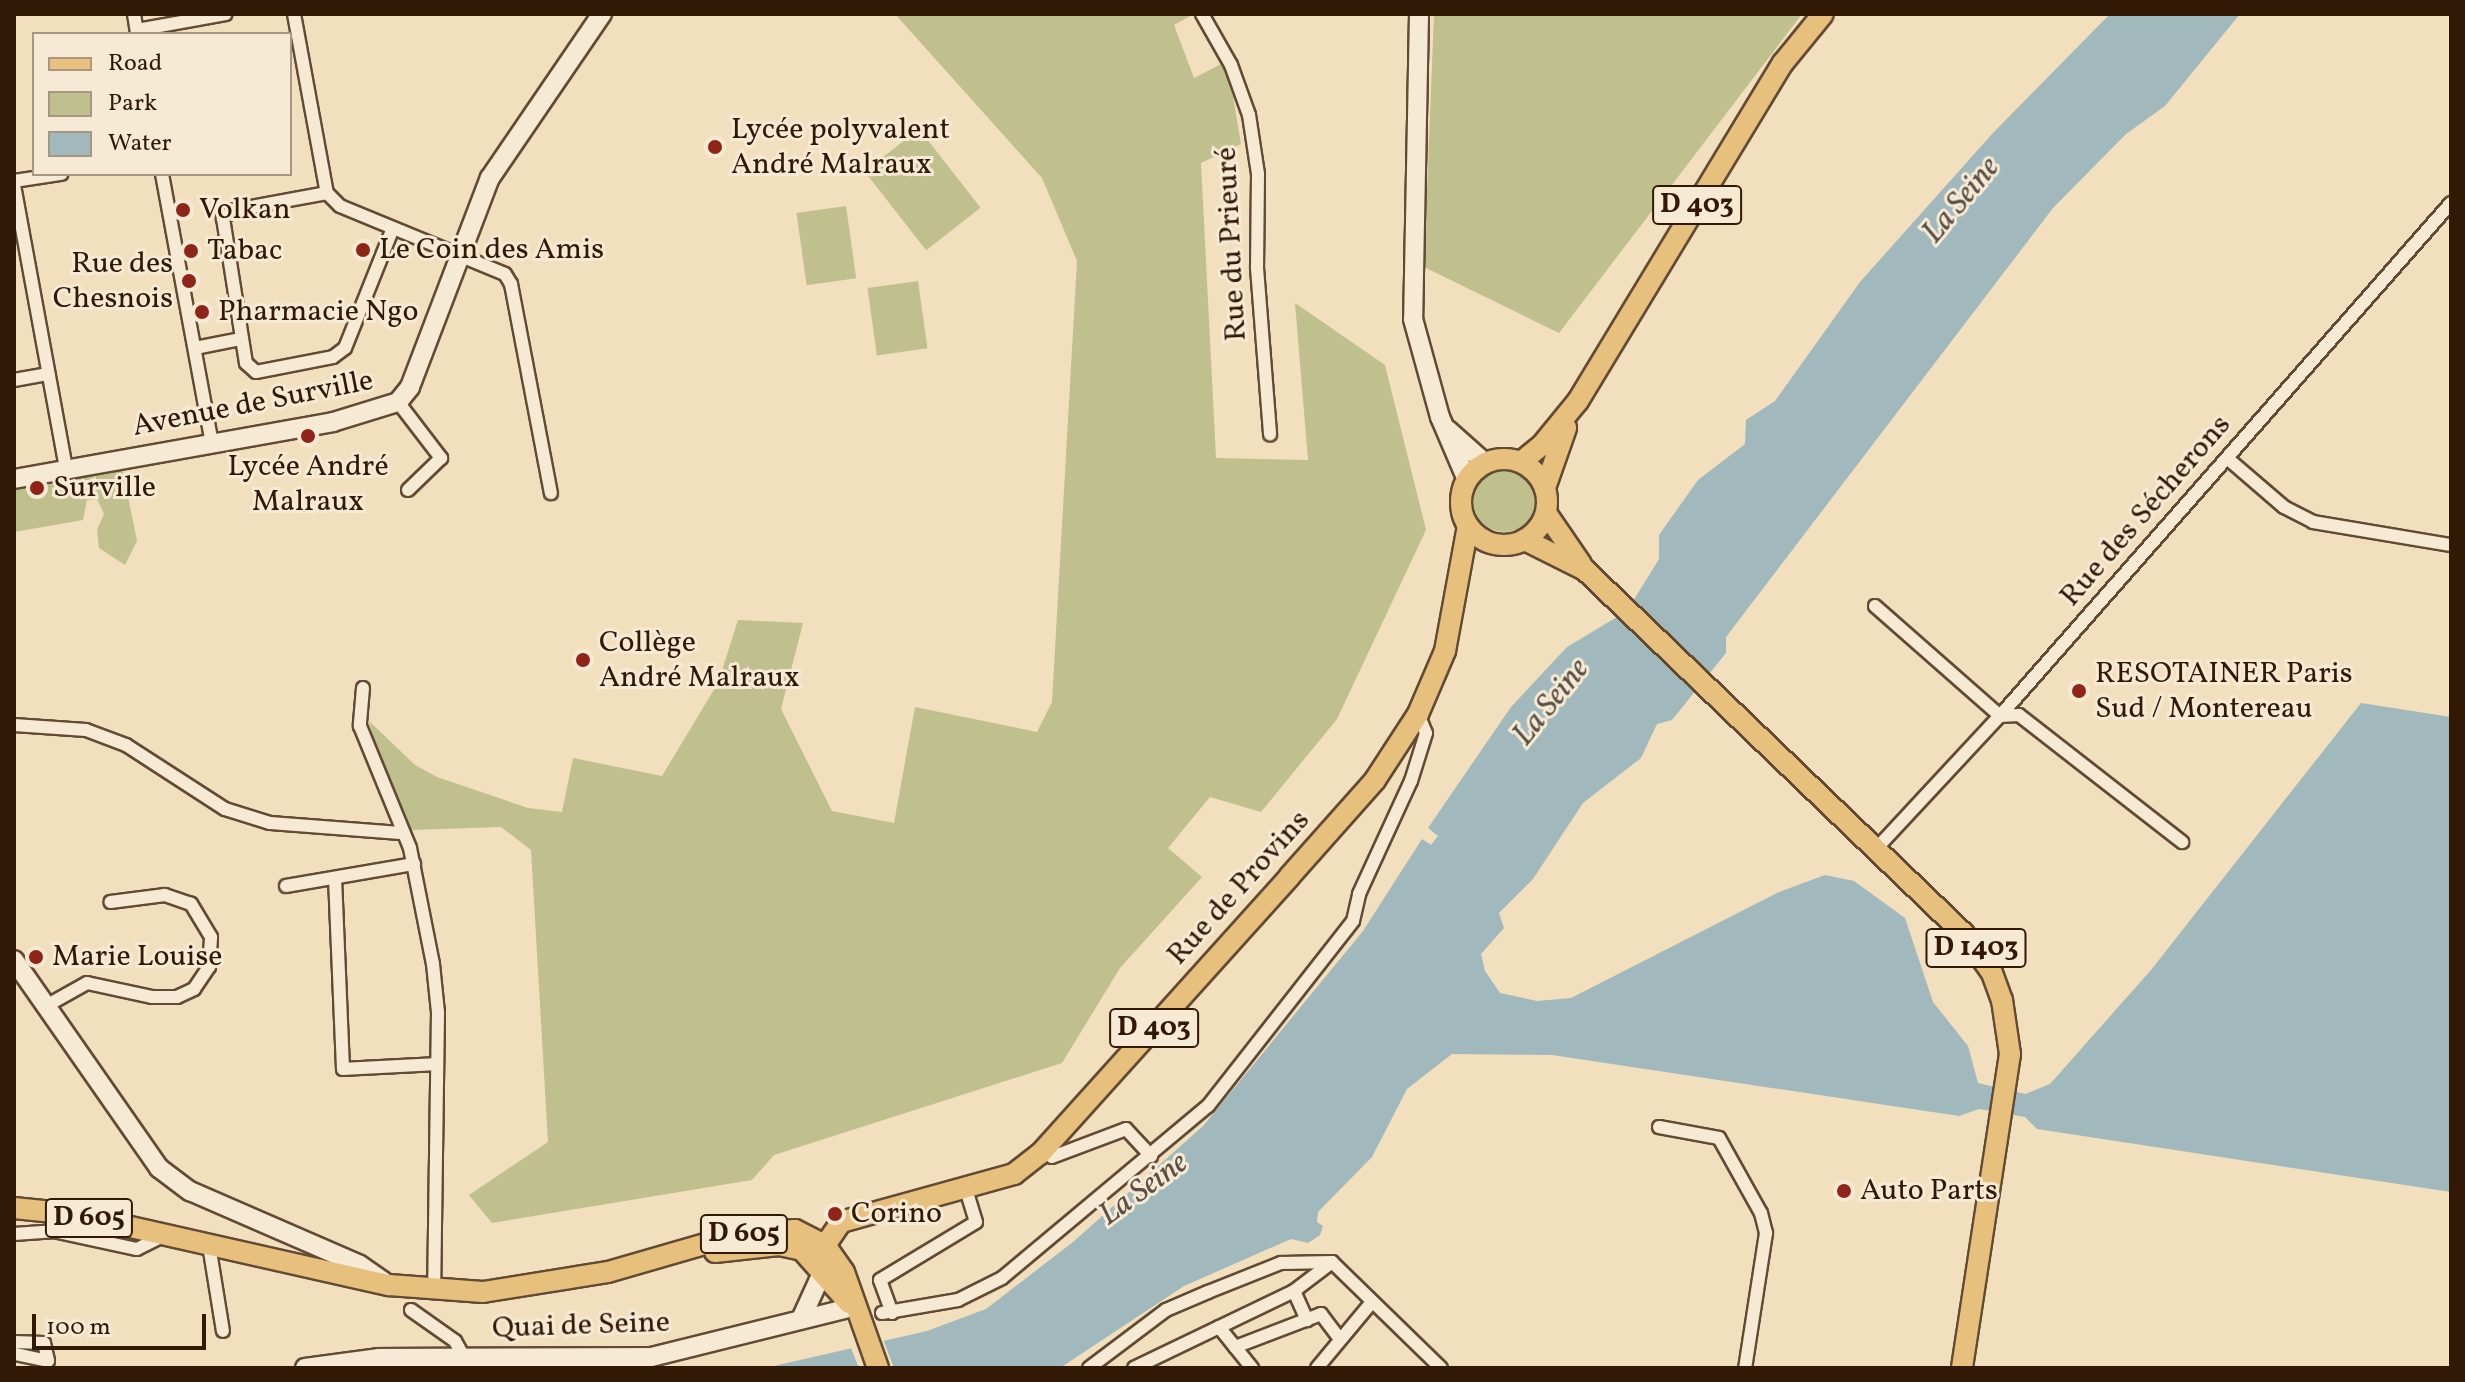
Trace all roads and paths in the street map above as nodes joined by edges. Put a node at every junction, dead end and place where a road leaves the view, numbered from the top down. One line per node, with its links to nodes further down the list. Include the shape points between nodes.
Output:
1 (134, 14): 8 (street)
2 (226, 14): 8 (street)
3 (294, 14): 12 (street)
4 (602, 14): 16 (street, Avenue de Surville, via 509,143)
5 (1202, 14): 24 (street, Rue du Prieuré, via 1231,65 1249,115 1258,174 1257,268)
6 (1419, 14): 23 (street, via 1412,294 1417,336)
7 (1823, 14): 21 (main road, D 403, via 1774,77)
8 (137, 32)
9 (51, 176): 11 (street)
10 (162, 176): 18 (street)
11 (14, 183): 15 (street)
12 (327, 193): 14 (street, via 340,206); 17 (street, via 234,210 223,218)
13 (2451, 203): 26 (street, Rue des Sécherons)
14 (393, 228): 16 (street); 17 (street, via 345,348 333,357 256,372 246,363)
15 (18, 233): 19 (street)
16 (461, 253): 22 (street, Avenue de Surville, via 410,387); 34 (street, via 497,268 511,284)
17 (241, 339): 18 (street)
18 (195, 348): 25 (street)
19 (48, 374): 20 (street); 29 (street)
20 (14, 380)
21 (1578, 401): 27 (main road, D 403); 32 (main road, D 403, via 1553,455)
22 (398, 402): 25 (street, Avenue de Surville, via 333,422); 33 (street, via 441,458)
23 (1440, 417): 28 (street, via 1465,449); 31 (street)
24 (1270, 434)
25 (212, 443): 29 (street, Avenue de Surville)
26 (2227, 458): 39 (street, via 2284,507 2313,522); 45 (street, Rue des Sécherons)
27 (1521, 462): 28 (main road); 32 (main road)
28 (1485, 463): 31 (main road)
29 (66, 469): 30 (street, Avenue de Surville)
30 (14, 479)
31 (1467, 480): 36 (main road, via 1461,503)
32 (1545, 488): 35 (main road)
33 (408, 490)
34 (551, 493)
35 (1546, 513): 37 (main road); 40 (main road, D 1403)
36 (1468, 526): 38 (main road); 41 (main road, Rue de Provins / D 403)
37 (1525, 540): 38 (main road); 40 (main road, D 1403)
38 (1491, 544): 41 (main road, via 1472,554)
39 (2451, 545)
40 (1585, 570): 49 (main road, D 1403)
41 (1458, 574): 44 (main road, Rue de Provins / D 403, via 1445,651)
42 (1875, 606): 45 (street)
43 (363, 688): 47 (street, via 360,726)
44 (1418, 714): 58 (main road, Rue de Provins / D 403, via 1375,780); 59 (street, via 1426,733 1415,769 1359,894 1353,921 1208,1106)
45 (2000, 716): 48 (street, via 2019,715); 49 (street, Rue des Sécherons)
46 (14, 725): 47 (street, via 86,730 126,745 225,809 270,823)
47 (401, 833): 50 (street)
48 (2182, 842)
49 (1876, 849): 95 (main road, D 1403, via 1964,934 1992,973 2009,1028 2001,1125)
50 (414, 864): 51 (street); 56 (street, via 434,982)
51 (335, 878): 52 (street); 56 (street, via 343,1069)
52 (286, 886)
53 (110, 902): 55 (street, via 165,895 191,904 211,937 209,967 194,989 177,997 87,983)
54 (14, 960): 55 (street)
55 (46, 1006): 62 (street, via 159,1168 190,1191)
56 (437, 1064): 71 (street)
57 (1659, 1127): 94 (street, via 1719,1138 1761,1213 1766,1233)
58 (1044, 1149): 59 (street, via 1052,1157 1126,1129); 60 (main road, Rue de Provins / D 403, via 1014,1174)
59 (1151, 1156): 60 (street, via 992,1283 958,1300 887,1313 880,1280 976,1222)
60 (966, 1189): 67 (main road, Rue de Provins / D 403, via 841,1222)
61 (14, 1208): 64 (main road, D 605, via 73,1214)
62 (273, 1229): 65 (street); 69 (street)
63 (14, 1234): 64 (street, via 53,1231 137,1249)
64 (162, 1236): 66 (main road, D 605)
65 (299, 1239): 69 (street); 70 (street, via 360,1265)
66 (209, 1245): 69 (main road, D 605); 79 (street)
67 (821, 1259): 71 (main road, D 605, via 808,1234 776,1228 527,1288); 73 (main road, D 605, via 844,1272); 76 (street)
68 (1332, 1262): 72 (street); 74 (street); 89 (street, via 1281,1263 1221,1286 1166,1310)
69 (288, 1264): 70 (main road, D 605)
70 (389, 1285): 71 (main road, D 605)
71 (434, 1290)
72 (1294, 1291): 77 (street); 78 (street)
73 (848, 1297): 76 (street, Quai de Seine); 88 (main road, D 605)
74 (1372, 1302): 80 (street); 93 (street)
75 (411, 1310): 84 (street, via 455,1341)
76 (804, 1311): 84 (street, Quai de Seine, via 696,1350 651,1357)
77 (1307, 1320): 80 (street, via 1321,1314); 82 (street)
78 (1219, 1327): 82 (street); 85 (street)
79 (223, 1331)
80 (1340, 1339): 92 (street)
81 (14, 1342): 86 (street, via 44,1343)
82 (1235, 1347): 91 (street)
83 (14, 1354): 86 (street)
84 (464, 1357): 87 (street, Quai de Seine, via 379,1358)
85 (1166, 1363): 90 (street)
86 (49, 1364)
87 (305, 1368)
88 (878, 1368)
89 (1089, 1368)
90 (1134, 1368)
91 (1252, 1368)
92 (1317, 1368)
93 (1441, 1368)
94 (1745, 1368)
95 (1962, 1368)

